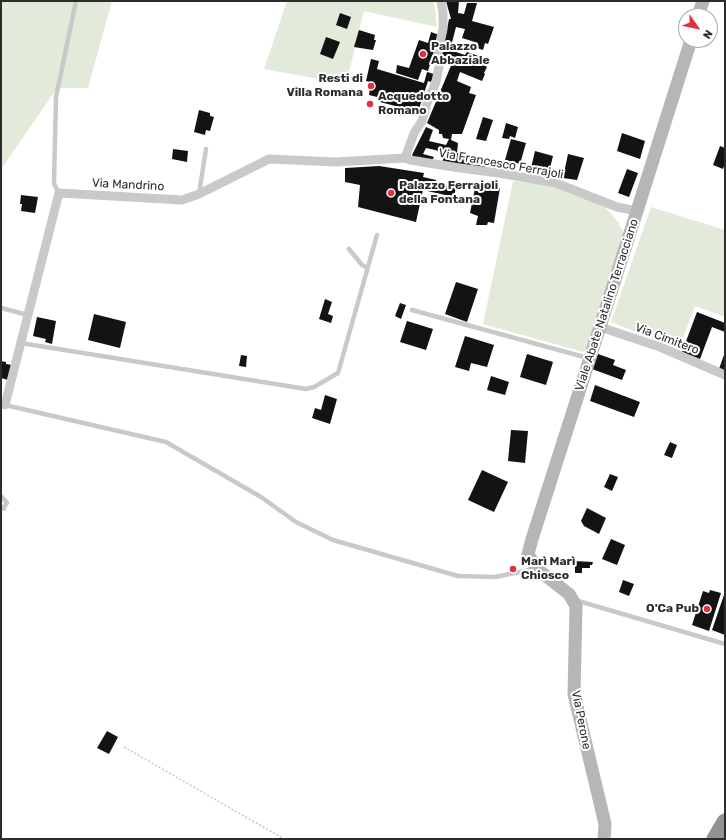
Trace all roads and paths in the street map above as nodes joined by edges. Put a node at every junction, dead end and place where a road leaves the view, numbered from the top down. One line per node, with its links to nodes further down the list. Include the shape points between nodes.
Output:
1 (76, 1): 6 (lane, via 56,97 54,184)
2 (441, 1): 5 (street, via 443,29 438,51 436,82)
3 (688, 48): 8 (street, Viale Abate Natalino Terracciano)
4 (206, 149): 7 (lane)
5 (405, 158): 7 (street, Via Mandrino, via 336,162 270,159); 8 (street, Via Francesco Ferrajoli, via 556,183 617,208)
6 (59, 193): 7 (street, Via Mandrino, via 182,200); 14 (street)
7 (199, 194)
8 (637, 211): 15 (street, Viale Abate Natalino Terracciano)
9 (378, 235): 11 (lane)
10 (349, 249): 11 (lane, via 362,265)
11 (368, 268): 16 (lane, via 338,373 314,388 306,389)
12 (1, 308): 14 (lane)
13 (412, 310): 17 (lane)
14 (28, 314): 16 (street)
15 (600, 327): 17 (street, Viale Abate Natalino Terracciano); 18 (street, Via Cimitero, via 660,347)
16 (21, 343): 19 (street)
17 (590, 358): 22 (street, Viale Abate Natalino Terracciano, via 528,554)
18 (725, 375)
19 (2, 405): 22 (lane, via 166,442 261,497 296,522 333,540 458,576 496,577)
20 (1, 496): 21 (lane, via 7,504)
21 (4, 510)
22 (536, 568): 23 (street)
23 (572, 599): 24 (lane); 28 (street, Via Perone, via 576,606 574,694 605,824)
24 (725, 644)
25 (124, 747): 27 (path)
26 (725, 822): 29 (highway)
27 (284, 839)
28 (604, 839)
29 (714, 839)

